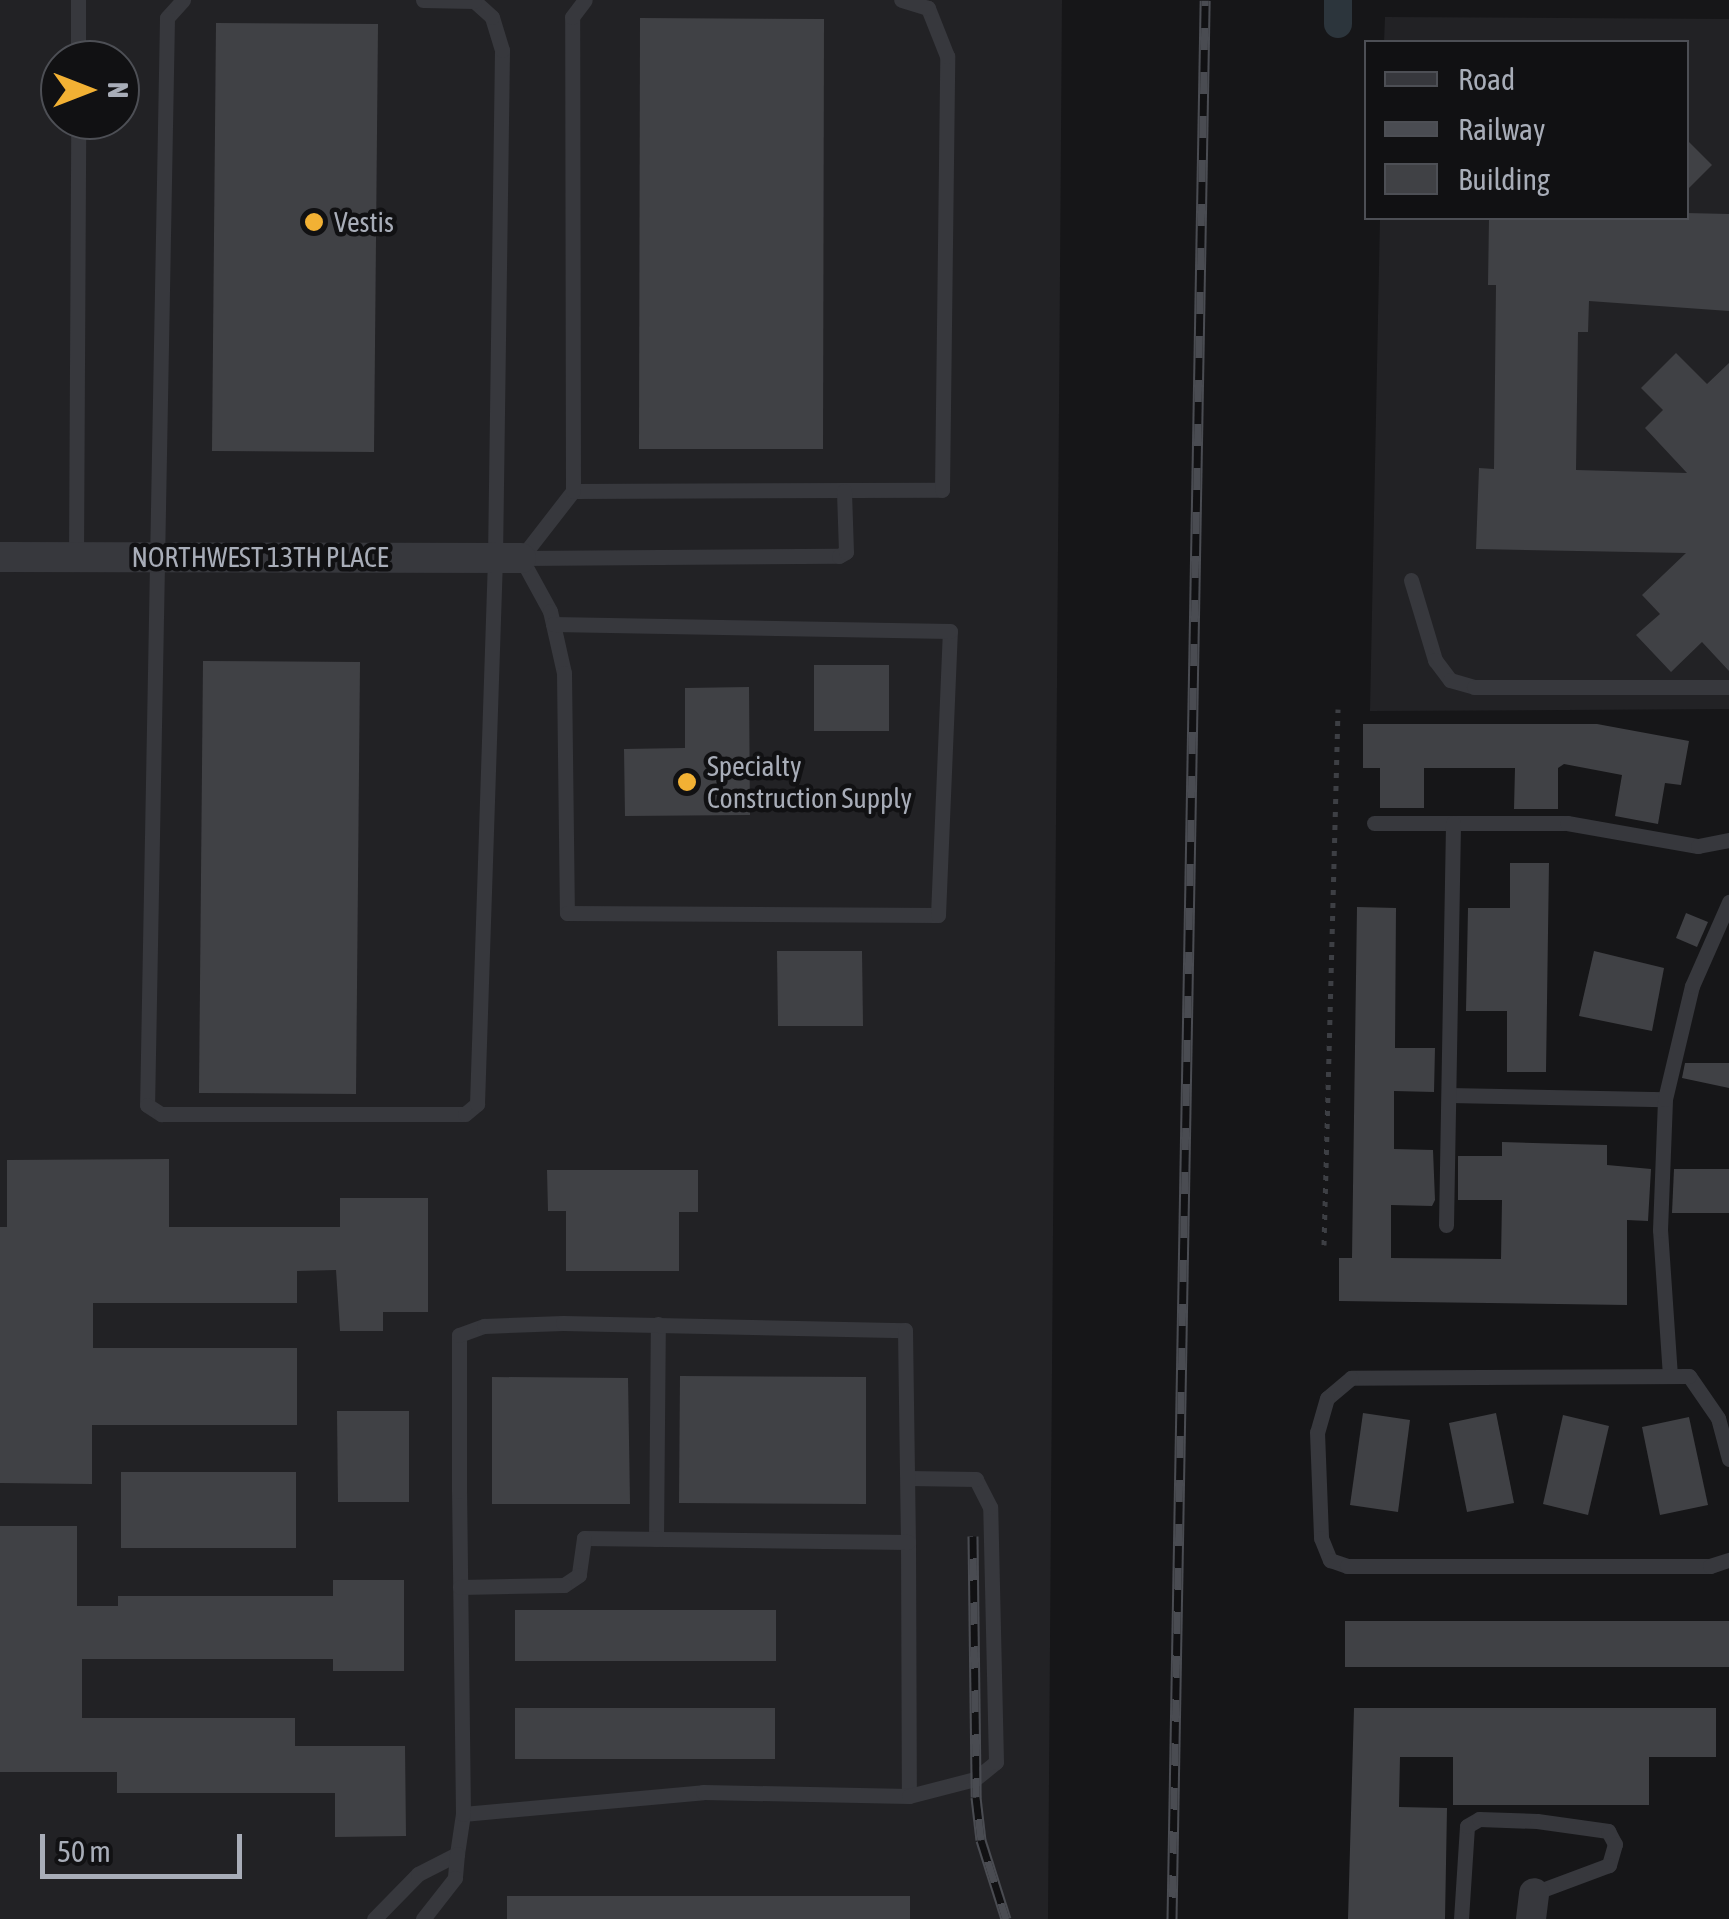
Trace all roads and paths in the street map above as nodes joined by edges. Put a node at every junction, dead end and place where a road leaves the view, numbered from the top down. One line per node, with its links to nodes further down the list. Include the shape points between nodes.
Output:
1 (78, 0): 6 (lane)
2 (183, 0): 12 (lane, via 167,18)
3 (423, 0): 13 (lane, via 474,2 492,17 502,50)
4 (585, 0): 9 (lane, via 572,17)
5 (901, 0): 8 (lane, via 928,8 947,56 942,490)
6 (78, 40)
7 (78, 140): 11 (lane)
8 (844, 490): 9 (lane); 13 (lane, via 846,552 839,556)
9 (573, 491): 13 (lane)
10 (0, 556): 11 (street, NORTHWEST 13TH PLACE)
11 (76, 556): 12 (street, NORTHWEST 13TH PLACE)
12 (156, 557): 13 (street, NORTHWEST 13TH PLACE); 13 (lane, via 144,1082 146,1105 161,1114 474,1111)
13 (508, 558): 15 (lane)
14 (1412, 580): 16 (lane, via 1435,660 1450,680 1474,687)
15 (553, 624): 15 (lane, via 564,673 567,913 938,915 950,631)
16 (1729, 687)
17 (1338, 708): 25 (path)
18 (1454, 823): 19 (lane); 20 (lane, via 1567,823 1698,846); 22 (lane)
19 (1374, 824)
20 (1729, 840)
21 (1729, 902): 23 (lane, via 1692,986)
22 (1448, 1094): 23 (lane); 24 (lane)
23 (1665, 1100): 27 (lane, via 1660,1230)
24 (1446, 1226)
25 (1324, 1245)
26 (658, 1324): 29 (lane, via 905,1330); 30 (lane); 33 (lane, via 484,1326 459,1335)
27 (1670, 1376): 28 (lane, via 1689,1376 1710,1402); 32 (lane, via 1438,1374 1339,1383 1320,1409 1317,1432 1321,1538 1330,1560 1386,1571 1710,1566)
28 (1729, 1459)
29 (908, 1478): 31 (lane); 34 (lane, via 976,1479 990,1507 996,1762 975,1779)
30 (656, 1538): 31 (lane); 33 (lane, via 584,1538 579,1575 564,1585)
31 (908, 1542): 34 (lane)
32 (1729, 1560)
33 (460, 1587): 35 (lane)
34 (909, 1796): 35 (lane, via 703,1792)
35 (463, 1814): 36 (lane)
36 (457, 1854): 38 (lane, via 418,1874); 39 (lane, via 455,1878)
37 (1532, 1906): 40 (lane, via 1609,1865 1615,1844 1608,1831 1518,1820 1480,1819 1467,1826)
38 (374, 1919)
39 (422, 1919)
40 (1461, 1919)

